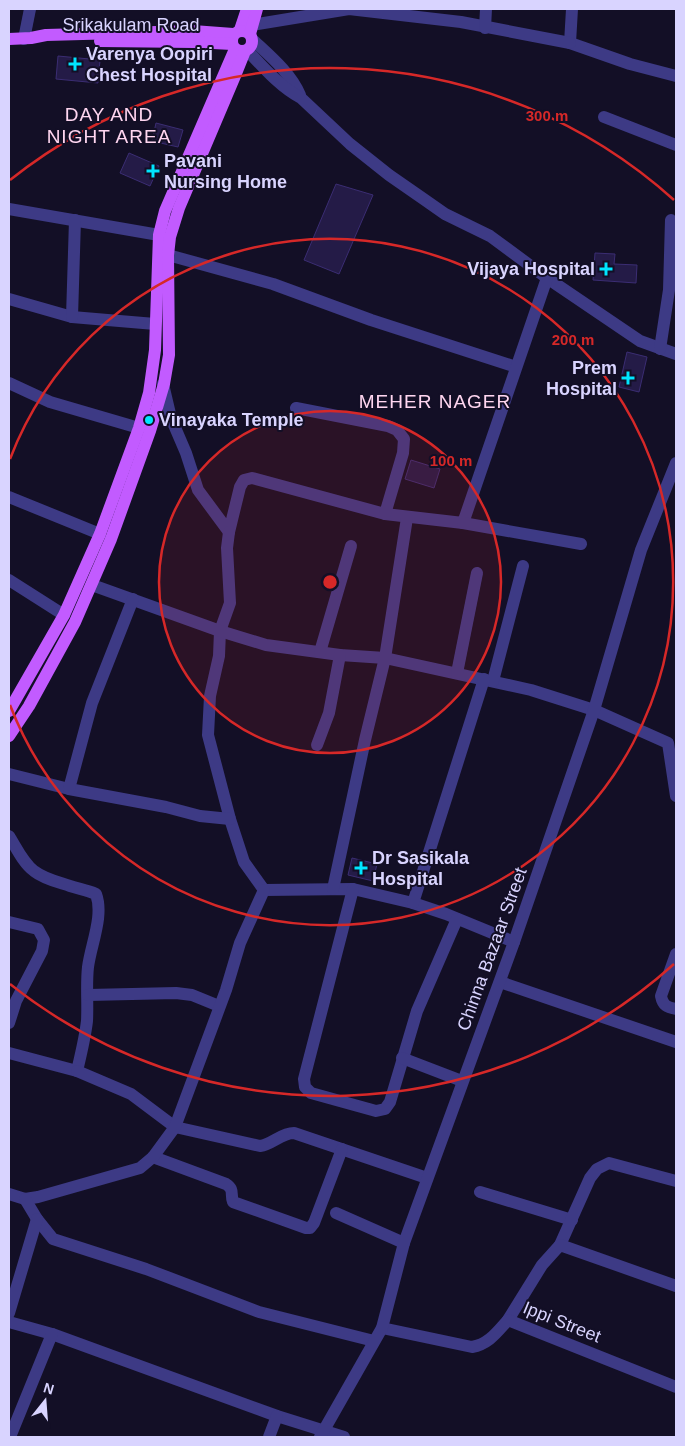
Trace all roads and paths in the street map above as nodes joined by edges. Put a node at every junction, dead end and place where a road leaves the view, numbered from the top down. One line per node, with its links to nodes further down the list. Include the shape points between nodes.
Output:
1 (30, 9): 7 (street)
2 (247, 9): 8 (main road)
3 (257, 9): 8 (main road)
4 (486, 9): 6 (street)
5 (572, 9): 10 (street)
6 (485, 28): 8 (street, via 461,22 349,9); 10 (street)
7 (27, 38): 8 (main road, Srikakulam Road, via 193,30); 9 (main road, Srikakulam Road)
8 (243, 38): 17 (main road, via 166,211); 18 (main road, via 236,76 179,208); 19 (street, via 277,63 301,98 389,175 445,214 490,236)
9 (9, 39)
10 (570, 43): 11 (street)
11 (676, 76)
12 (604, 118): 13 (street)
13 (676, 145)
14 (9, 209): 15 (street)
15 (75, 220): 17 (street); 21 (street)
16 (671, 220): 23 (street, via 669,290)
17 (159, 235): 22 (main road)
18 (168, 255): 25 (street, via 273,284); 28 (main road, via 170,326)
19 (547, 278): 23 (street, via 640,341); 25 (street)
20 (9, 299): 21 (street)
21 (72, 316): 22 (street)
22 (156, 324): 26 (main road)
23 (660, 349): 24 (street)
24 (676, 354)
25 (516, 367): 35 (street)
26 (151, 378): 28 (street); 30 (main road)
27 (9, 383): 30 (street, via 57,405)
28 (164, 384): 36 (street, via 171,418 198,490); 43 (main road, via 147,440)
29 (296, 408): 33 (street, via 398,430 404,440 403,453)
30 (139, 428): 37 (main road)
31 (676, 463): 53 (street, Chinna Bazaar Street, via 641,550)
32 (9, 497): 37 (street)
33 (385, 514): 34 (street); 36 (street, via 252,478 244,480 240,486)
34 (407, 518): 35 (street); 49 (street)
35 (463, 524): 38 (street)
36 (229, 532): 46 (street, via 230,603)
37 (100, 534): 45 (main road)
38 (581, 544)
39 (351, 546): 47 (street)
40 (523, 566): 51 (street)
41 (477, 573): 50 (street)
42 (9, 580): 45 (street)
43 (92, 586): 44 (street); 55 (main road, via 38,689)
44 (133, 599): 46 (street); 59 (street, via 92,703)
45 (64, 615): 52 (main road)
46 (220, 631): 47 (street, via 266,644); 61 (street, via 208,735)
47 (320, 652): 48 (street)
48 (340, 654): 49 (street); 57 (street, via 329,713)
49 (385, 658): 50 (street); 63 (street)
50 (457, 673): 51 (street)
51 (489, 680): 53 (street); 66 (street)
52 (13, 694): 54 (main road)
53 (594, 710): 56 (street); 69 (street, Chinna Bazaar Street)
54 (9, 711)
55 (9, 736)
56 (673, 742): 60 (street)
57 (317, 745)
58 (9, 774): 59 (street)
59 (69, 790): 61 (street)
60 (676, 796)
61 (230, 819): 65 (street, via 244,862)
62 (9, 836): 72 (street, via 34,871 96,894 99,902 88,968)
63 (333, 889): 64 (street); 65 (street)
64 (352, 889): 66 (street); 78 (street, via 304,1079 305,1088 311,1093 376,1112 385,1109 390,1102)
65 (264, 890): 73 (street, via 240,943)
66 (413, 903): 67 (street)
67 (457, 919): 69 (street); 78 (street, via 417,1011)
68 (9, 922): 75 (street, via 38,930 44,940)
69 (514, 942): 71 (street, Chinna Bazaar Street)
70 (676, 954): 74 (street, via 661,996 666,1007)
71 (500, 982): 76 (street); 80 (street, Chinna Bazaar Street)
72 (88, 995): 73 (street, via 176,993 192,995); 79 (street, via 87,1021)
73 (219, 1006): 81 (street)
74 (676, 1009)
75 (9, 1023)
76 (676, 1042)
77 (9, 1054): 79 (street)
78 (402, 1058): 80 (street)
79 (77, 1071): 81 (street, via 131,1094)
80 (462, 1081): 85 (street, Chinna Bazaar Street)
81 (175, 1127): 82 (street, via 260,1146 268,1145 286,1133 294,1133); 83 (street)
82 (342, 1149): 83 (street, via 310,1228 237,1204 233,1202 231,1187 226,1184); 85 (street)
83 (153, 1158): 88 (street, via 140,1168)
84 (674, 1177): 91 (street, via 609,1163 597,1169 590,1178)
85 (427, 1178): 92 (street, Chinna Bazaar Street)
86 (480, 1192): 91 (street)
87 (9, 1194): 88 (street)
88 (26, 1199): 90 (street)
89 (336, 1213): 92 (street)
90 (36, 1219): 95 (street); 100 (street, via 53,1239 259,1312)
91 (572, 1220): 93 (street)
92 (404, 1243): 98 (street, Chinna Bazaar Street)
93 (560, 1245): 94 (street); 96 (street, via 542,1266)
94 (676, 1286)
95 (9, 1313)
96 (508, 1320): 98 (street, Ippi Street, via 488,1342 472,1347); 101 (street, Ippi Street)
97 (9, 1322): 99 (street)
98 (382, 1328): 100 (street, Chinna Bazaar Street)
99 (52, 1334): 102 (street); 104 (street)
100 (374, 1341): 103 (street, Chinna Bazaar Street)
101 (676, 1387)
102 (277, 1416): 103 (street); 105 (street)
103 (321, 1434): 106 (street)
104 (10, 1437)
105 (269, 1437)
106 (344, 1437)

